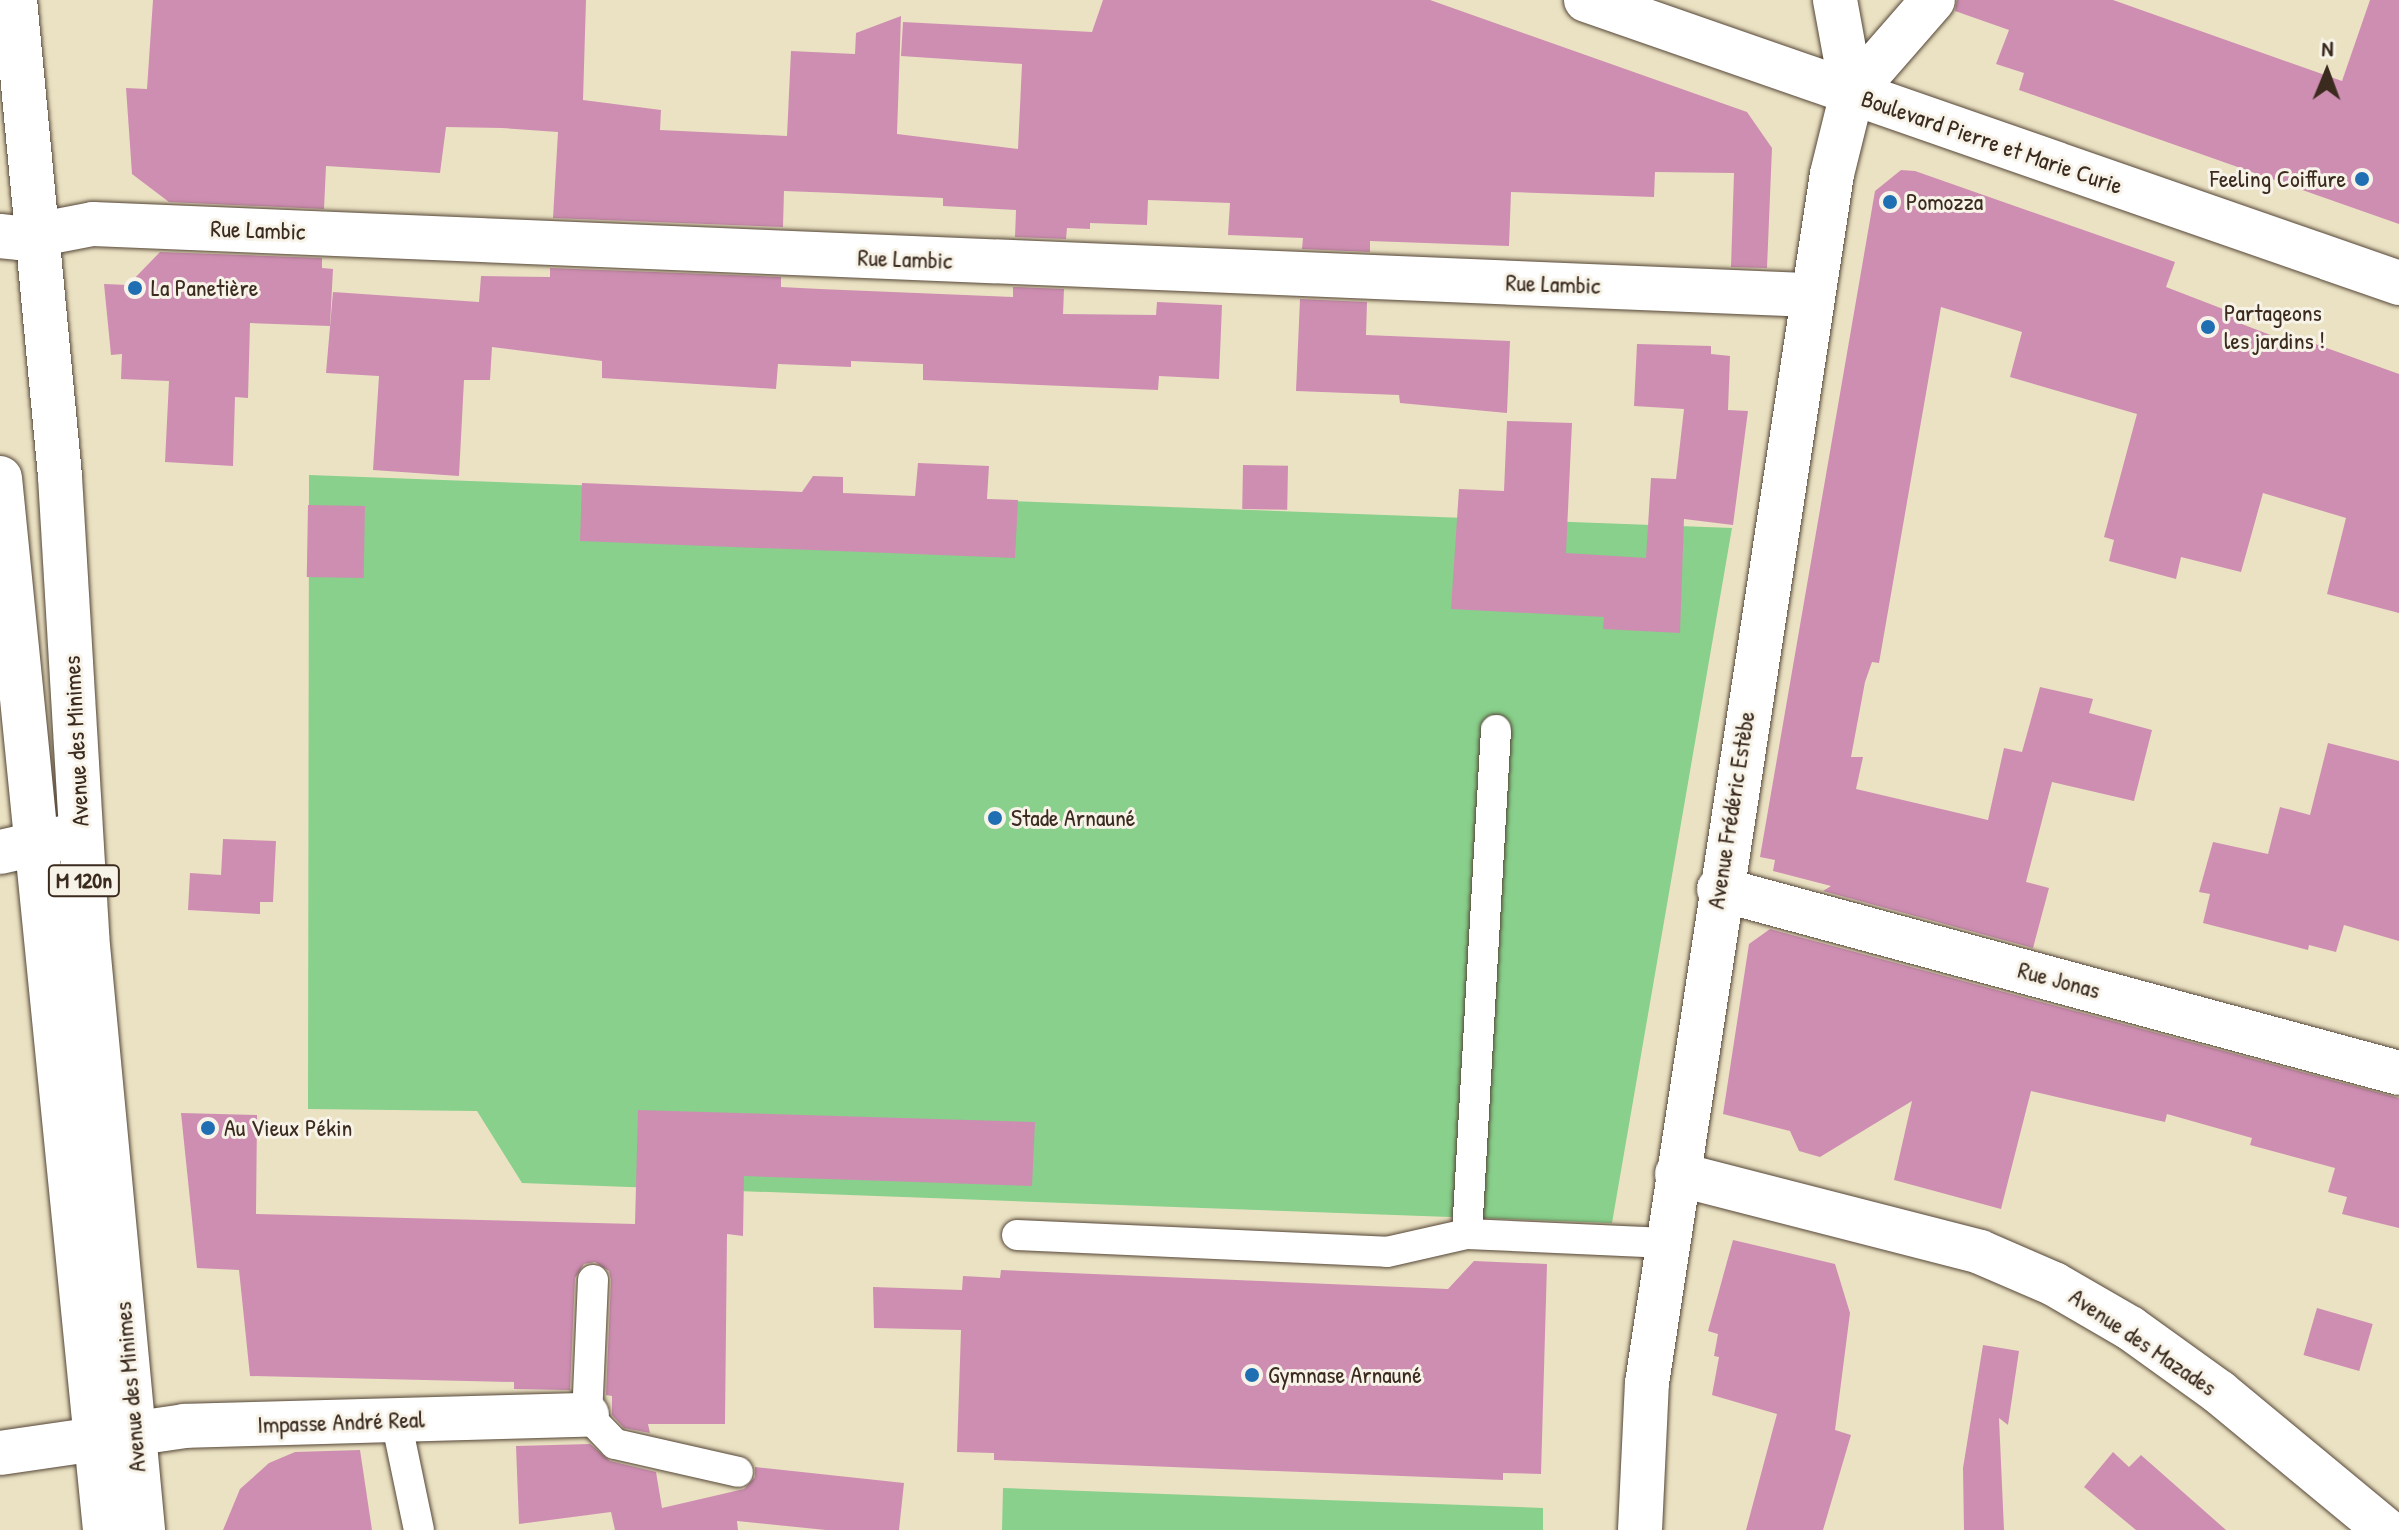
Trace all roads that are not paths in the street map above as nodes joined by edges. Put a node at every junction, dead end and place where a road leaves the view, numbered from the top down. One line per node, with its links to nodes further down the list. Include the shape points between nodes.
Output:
1 (15, 0): 6 (street, Avenue des Minimes / M 120n)
2 (1586, 0): 5 (street, Boulevard Pierre et Marie Curie)
3 (1835, 0): 5 (street)
4 (1933, 0): 5 (street, via 1923,18)
5 (1852, 93): 7 (street, Boulevard Pierre et Marie Curie); 8 (street, Avenue Frédéric Estèbe)
6 (19, 234): 8 (street, Rue Lambic, via 93,224); 12 (street, Avenue des Minimes / M 120n, via 60,477)
7 (2399, 283)
8 (1812, 295): 14 (street, Avenue Frédéric Estèbe)
9 (0, 478): 10 (street, Avenue des Minimes / M 120n)
10 (3, 549): 13 (street, Avenue des Minimes / M 120n)
11 (1496, 730): 17 (lane)
12 (81, 834): 13 (street); 23 (street, Avenue des Minimes / M 120n)
13 (18, 848): 23 (street, Avenue des Minimes / M 120n)
14 (1719, 889): 15 (street, Rue Jonas); 16 (street, Avenue Frédéric Estèbe)
15 (2399, 1073)
16 (1677, 1174): 19 (street, Avenue Frédéric Estèbe); 30 (street, Avenue des Mazades, via 1980,1252 2054,1284 2130,1328 2219,1392)
17 (1467, 1234): 18 (lane, via 1387,1252); 19 (lane)
18 (1017, 1235)
19 (1667, 1243): 29 (street, Avenue Frédéric Estèbe, via 1641,1448)
20 (593, 1280): 21 (lane)
21 (587, 1415): 22 (street, Impasse André Real); 25 (lane, via 615,1444)
22 (396, 1420): 23 (street, Impasse André Real); 28 (lane)
23 (115, 1433): 24 (street, Impasse André Real); 26 (street, Avenue des Minimes / M 120n); 27 (street, Avenue des Minimes / M 120n)
24 (0, 1453)
25 (738, 1472)
26 (105, 1530)
27 (143, 1530)
28 (419, 1530)
29 (1640, 1530)
30 (2386, 1530)

